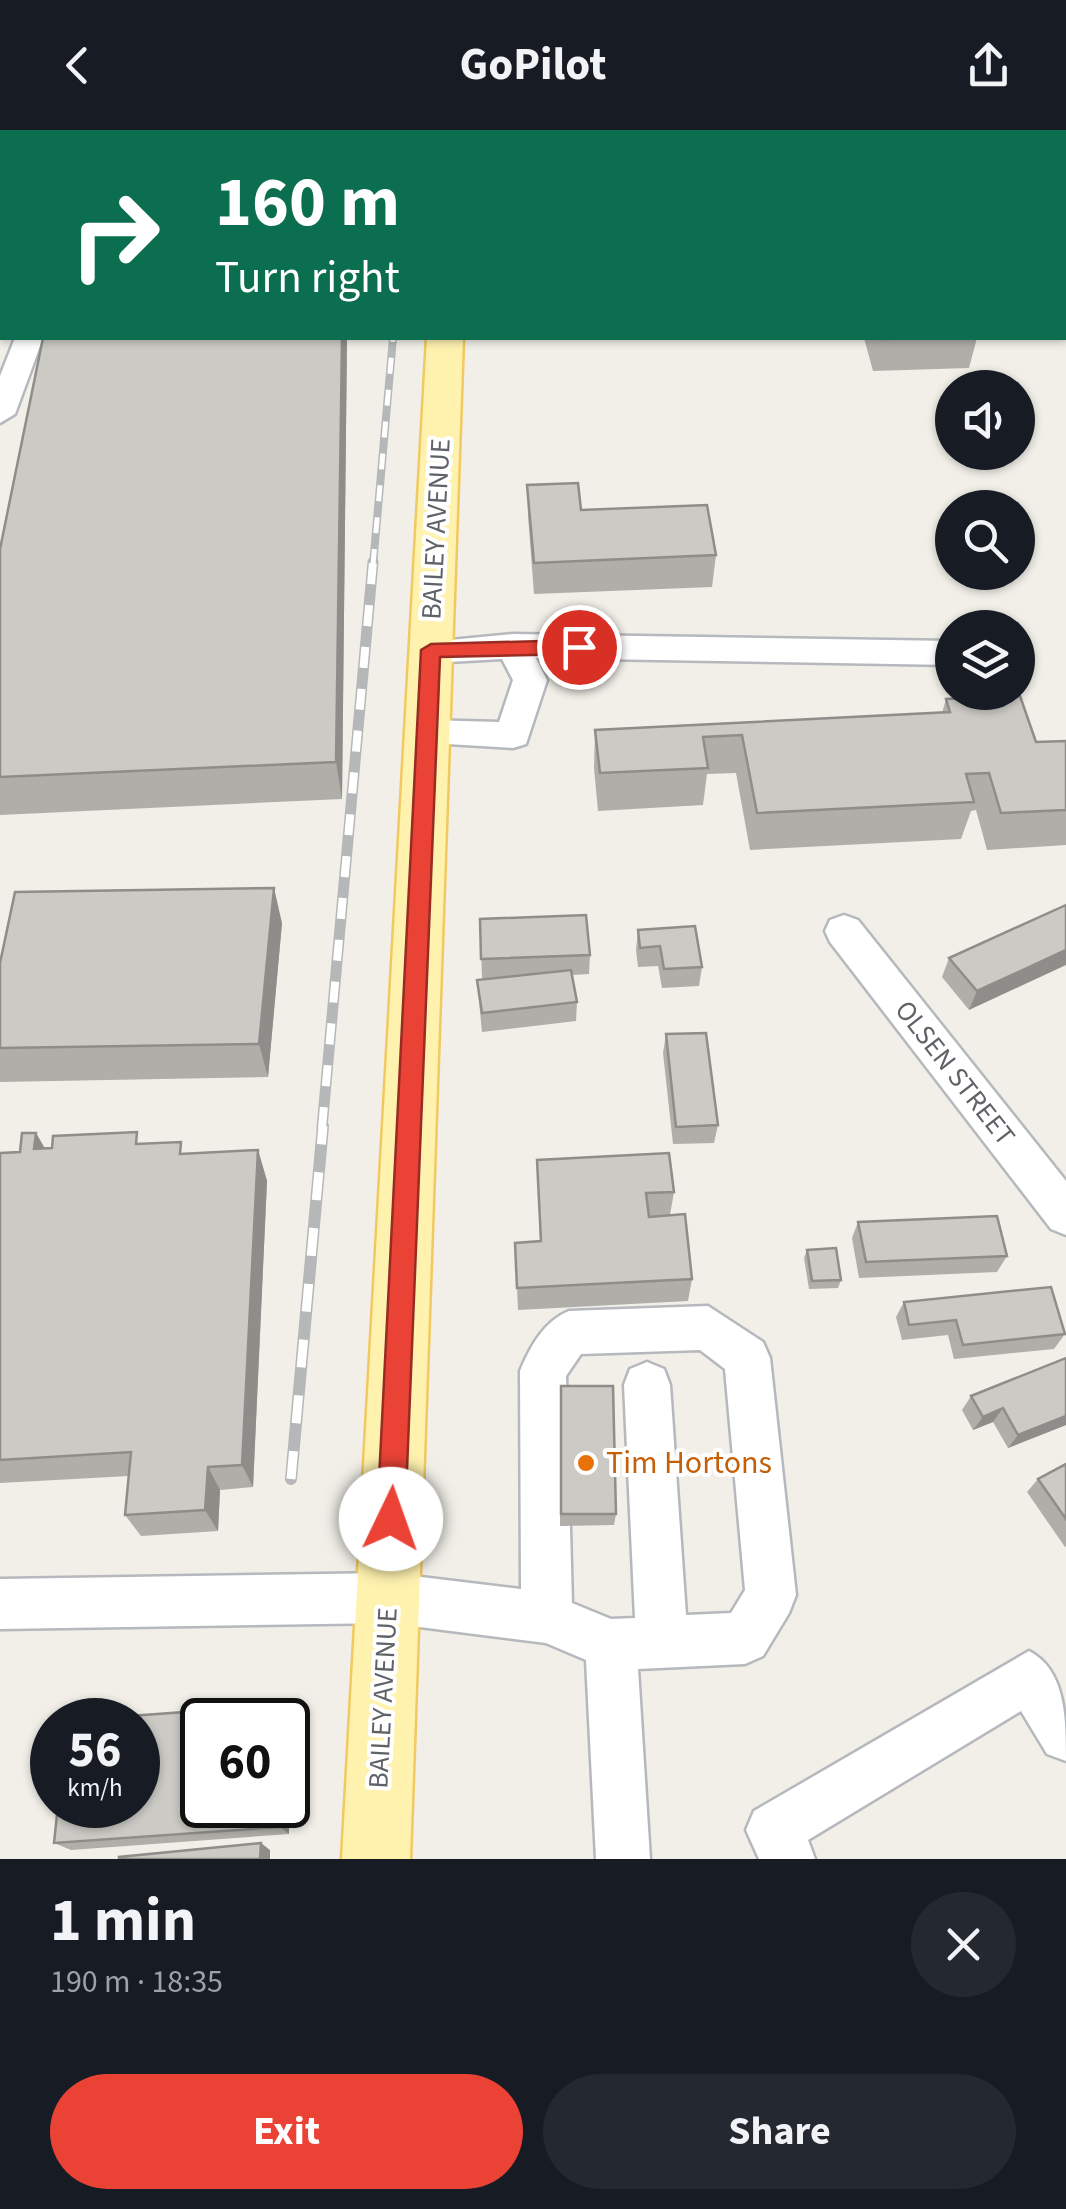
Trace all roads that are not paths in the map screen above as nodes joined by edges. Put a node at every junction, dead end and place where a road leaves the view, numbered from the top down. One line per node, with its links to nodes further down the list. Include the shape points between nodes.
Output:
1 (28, 340): 3 (street)
2 (445, 340): 5 (main road, BAILEY AVENUE)
3 (0, 414)
4 (514, 646): 5 (street); 6 (street); 7 (street, via 530,680 513,735)
5 (431, 650): 7 (main road, BAILEY AVENUE)
6 (935, 653)
7 (427, 733): 11 (main road, BAILEY AVENUE)
8 (844, 931): 9 (street, OLSEN STREET)
9 (1066, 1215)
10 (648, 1385): 14 (street)
11 (388, 1598): 12 (street); 13 (street); 16 (main road, BAILEY AVENUE)
12 (0, 1604)
13 (547, 1618): 14 (street); 14 (street, via 543,1372 569,1334 708,1328 747,1358 771,1595 746,1638)
14 (637, 1643): 17 (street)
15 (1066, 1735): 18 (street, via 1030,1677 773,1830)
16 (376, 1859)
17 (622, 1859)
18 (788, 1859)

